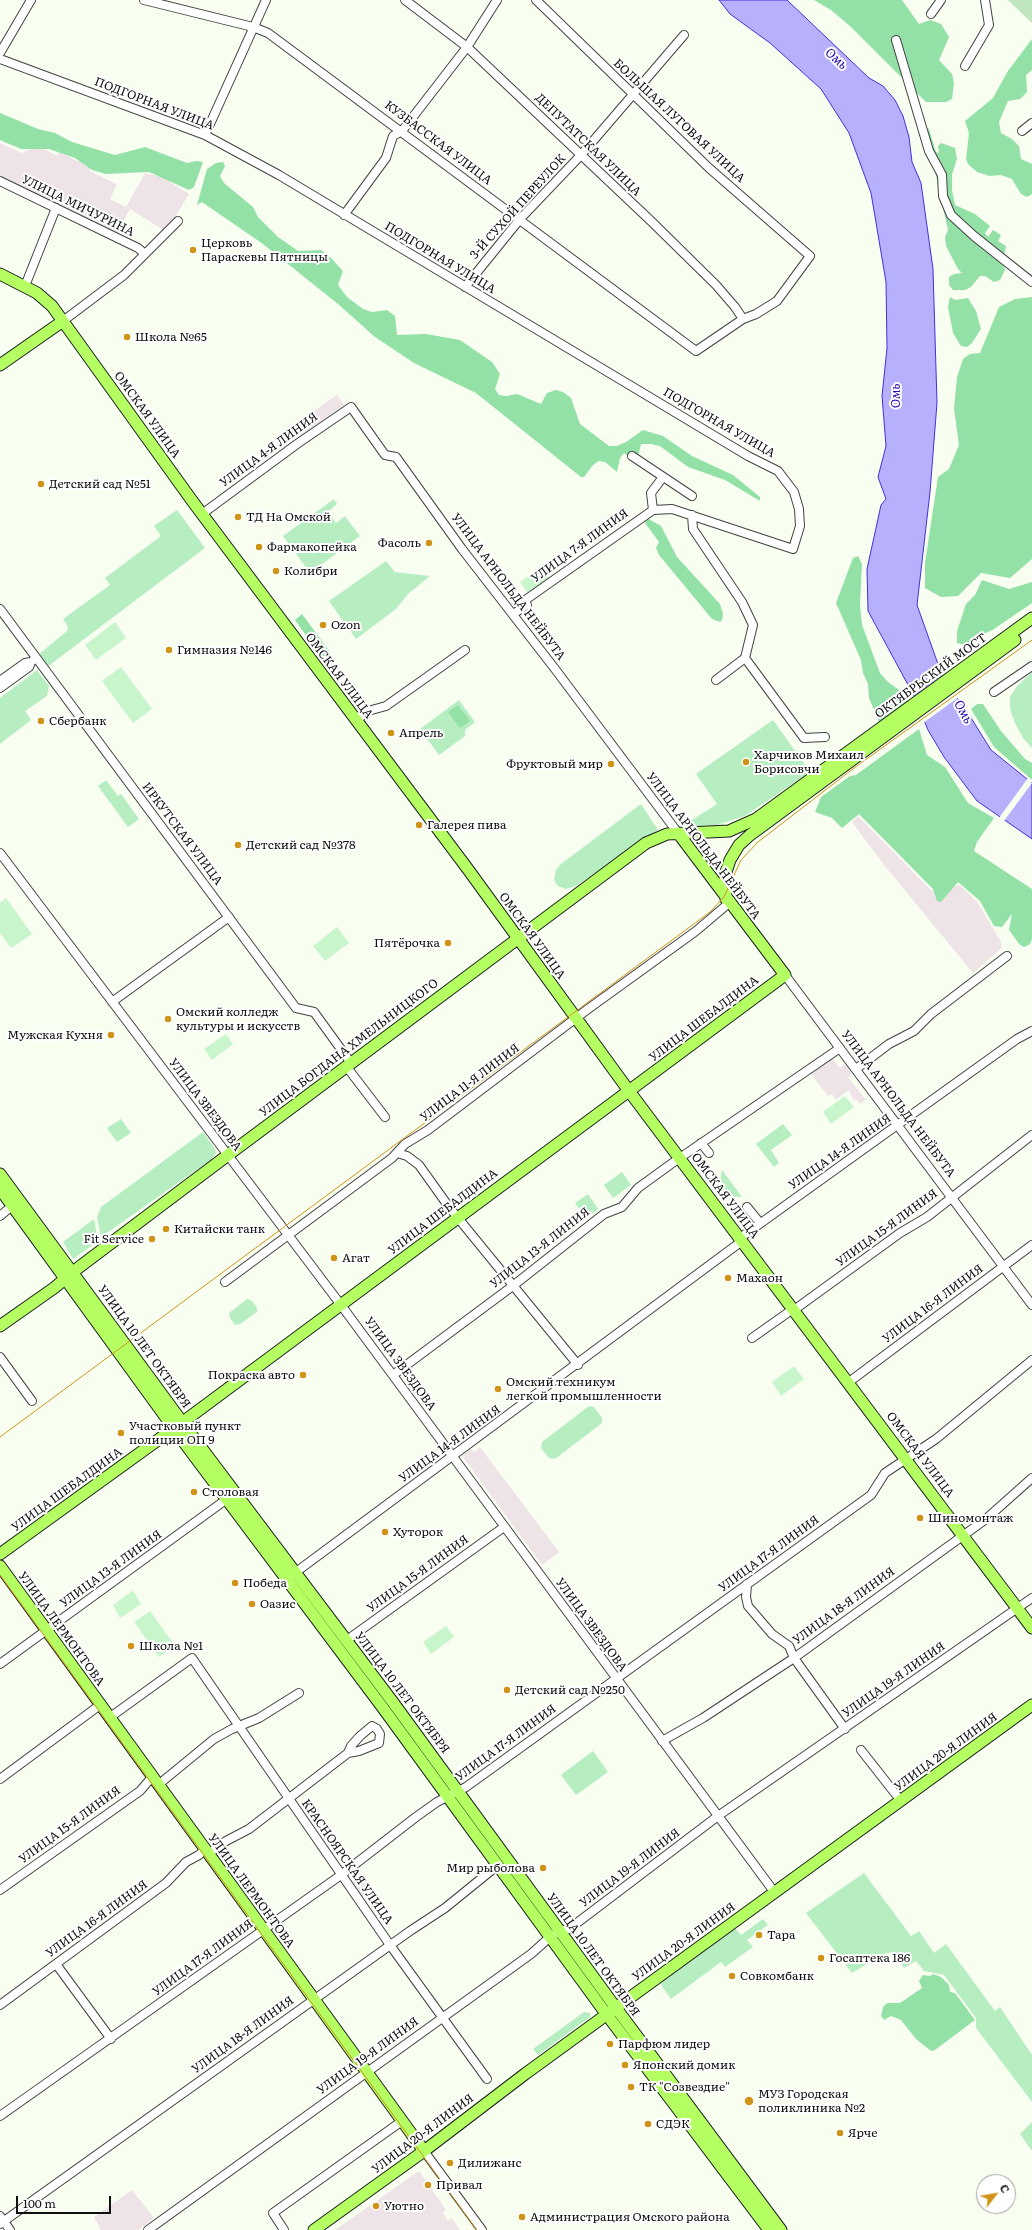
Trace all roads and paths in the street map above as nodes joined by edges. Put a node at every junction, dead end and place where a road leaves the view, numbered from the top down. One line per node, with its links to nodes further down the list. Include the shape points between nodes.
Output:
1 (31, 0): 14 (street)
2 (144, 0): 10 (street, КУЗБАССКАЯ УЛИЦА)
3 (266, 0): 10 (street)
4 (405, 0): 13 (street, ДЕПУТАТСКАЯ УЛИЦА)
5 (497, 0): 13 (street)
6 (536, 0): 17 (street, БОЛЬШАЯ ЛУГОВАЯ УЛИЦА)
7 (941, 0): 9 (street)
8 (985, 0): 16 (street, via 989,25)
9 (931, 14)
10 (253, 27): 19 (street, КУЗБАССКАЯ УЛИЦА, via 268,33); 21 (street)
11 (684, 35): 17 (street, 3-Й СУХОЙ ПЕРЕУЛОК)
12 (896, 40): 30 (street, via 929,151 940,167 943,196 951,215)
13 (467, 46): 19 (street); 22 (street, ДЕПУТАТСКАЯ УЛИЦА)
14 (0, 53)
15 (0, 59): 21 (street, ПОДГОРНАЯ УЛИЦА)
16 (965, 66)
17 (632, 93): 22 (street, 3-Й СУХОЙ ПЕРЕУЛОК); 33 (street, БОЛЬШАЯ ЛУГОВАЯ УЛИЦА, via 709,168 810,256 777,301)
18 (1032, 123): 20 (street)
19 (402, 131): 25 (street, via 393,136 386,158); 26 (street, КУЗБАССКАЯ УЛИЦА)
20 (1022, 131)
21 (205, 136): 25 (street, ПОДГОРНАЯ УЛИЦА, via 280,175)
22 (581, 155): 26 (street, 3-Й СУХОЙ ПЕРЕУЛОК); 33 (street, ДЕПУТАТСКАЯ УЛИЦА, via 716,285)
23 (0, 181): 24 (street, УЛИЦА МИЧУРИНА)
24 (56, 208): 28 (street, УЛИЦА МИЧУРИНА, via 138,248); 31 (street)
25 (344, 215): 32 (street, ПОДГОРНАЯ УЛИЦА)
26 (520, 220): 32 (street, 3-Й СУХОЙ ПЕРЕУЛОК); 33 (street, КУЗБАССКАЯ УЛИЦА, via 696,351)
27 (178, 221): 28 (street)
28 (145, 254): 34 (street, via 124,275)
29 (0, 274): 31 (main road, ОМСКАЯ УЛИЦА)
30 (1032, 282)
31 (25, 286): 34 (main road, ОМСКАЯ УЛИЦА, via 44,298)
32 (465, 287): 42 (street, ПОДГОРНАЯ УЛИЦА, via 748,456 778,471 794,492 800,526 793,549)
33 (743, 319)
34 (63, 321): 35 (main road); 41 (main road, ОМСКАЯ УЛИЦА)
35 (0, 365)
36 (351, 407): 41 (street, УЛИЦА 4-Я ЛИНИЯ); 44 (street, УЛИЦА АРНОЛЬДА НЕЙБУТА, via 385,455 396,457 462,549)
37 (632, 456): 38 (street)
38 (663, 477): 39 (street); 40 (street, via 651,493)
39 (692, 496)
40 (651, 511): 42 (street, via 672,509); 44 (street, УЛИЦА 7-Я ЛИНИЯ, via 524,601 527,605)
41 (202, 514): 55 (main road, ОМСКАЯ УЛИЦА)
42 (692, 516): 48 (street, via 693,528 752,620 752,632)
43 (0, 609): 49 (street, ИРКУТСКАЯ УЛИЦА)
44 (513, 614): 58 (street, УЛИЦА АРНОЛЬДА НЕЙБУТА)
45 (1032, 618): 57 (main road, ОКТЯБРЬСКИЙ МОСТ)
46 (1032, 627): 57 (main road, ОКТЯБРЬСКИЙ МОСТ)
47 (465, 650): 55 (street, via 386,706 368,711)
48 (745, 658): 51 (street); 56 (street, via 804,738)
49 (34, 660): 52 (street, via 25,663); 53 (street, via 29,667); 61 (street, ИРКУТСКАЯ УЛИЦА)
50 (1032, 666): 54 (street)
51 (716, 680)
52 (0, 681)
53 (0, 688)
54 (994, 692)
55 (357, 720): 62 (main road, ОМСКАЯ УЛИЦА)
56 (825, 737)
57 (847, 759): 58 (main road, УЛИЦА БОГДАНА ХМЕЛЬНИЦКОГО, via 756,819 729,831); 60 (main road, via 739,845 725,875)
58 (678, 833): 60 (main road, УЛИЦА АРНОЛЬДА НЕЙБУТА); 62 (main road, УЛИЦА БОГДАНА ХМЕЛЬНИЦКОГО, via 656,837 646,843)
59 (0, 853): 65 (street, УЛИЦА ЗВЕЗДОВА)
60 (727, 901): 64 (main road, УЛИЦА АРНОЛЬДА НЕЙБУТА); 66 (street, УЛИЦА 11-Я ЛИНИЯ, via 696,931)
61 (229, 917): 65 (street); 69 (street, ИРКУТСКАЯ УЛИЦА, via 296,1008 314,1012)
62 (518, 938): 66 (main road, ОМСКАЯ УЛИЦА); 69 (main road, УЛИЦА БОГДАНА ХМЕЛЬНИЦКОГО)
63 (1007, 956): 70 (street, via 931,1014 914,1031 889,1044)
64 (785, 975): 68 (street, УЛИЦА АРНОЛЬДА НЕЙБУТА); 71 (main road, УЛИЦА ШЕБАЛДИНА)
65 (112, 1002): 78 (street, УЛИЦА ЗВЕЗДОВА)
66 (576, 1018): 71 (main road, ОМСКАЯ УЛИЦА); 76 (street, УЛИЦА 11-Я ЛИНИЯ)
67 (1032, 1031): 73 (street, УЛИЦА 14-Я ЛИНИЯ, via 1017,1039)
68 (840, 1048): 70 (street, УЛИЦА АРНОЛЬДА НЕЙБУТА); 75 (street, УЛИЦА 13-Я ЛИНИЯ, via 736,1121)
69 (348, 1065): 72 (street, ИРКУТСКАЯ УЛИЦА); 78 (main road, УЛИЦА БОГДАНА ХМЕЛЬНИЦКОГО)
70 (856, 1069): 73 (street, УЛИЦА АРНОЛЬДА НЕЙБУТА)
71 (629, 1091): 79 (main road, ОМСКАЯ УЛИЦА); 86 (main road, УЛИЦА ШЕБАЛДИНА)
72 (385, 1118)
73 (898, 1126): 82 (street, УЛИЦА АРНОЛЬДА НЕЙБУТА); 87 (street, УЛИЦА 14-Я ЛИНИЯ)
74 (1032, 1135): 82 (street, УЛИЦА 15-Я ЛИНИЯ)
75 (701, 1142): 77 (street); 79 (street, УЛИЦА 13-Я ЛИНИЯ)
76 (396, 1153): 86 (street, via 407,1156 419,1165); 88 (street, УЛИЦА 11-Я ЛИНИЯ)
77 (709, 1153)
78 (228, 1155): 88 (street, УЛИЦА ЗВЕЗДОВА); 92 (main road, УЛИЦА БОГДАНА ХМЕЛЬНИЦКОГО)
79 (680, 1158): 89 (main road, ОМСКАЯ УЛИЦА); 94 (street, УЛИЦА 13-Я ЛИНИЯ, via 638,1188 622,1207 604,1214)
80 (0, 1174): 92 (main road, УЛИЦА 10 ЛЕТ ОКТЯБРЯ)
81 (0, 1189): 83 (main road, УЛИЦА 10 ЛЕТ ОКТЯБРЯ)
82 (951, 1196): 91 (street, УЛИЦА АРНОЛЬДА НЕЙБУТА); 97 (street, УЛИЦА 15-Я ЛИНИЯ, via 927,1217)
83 (12, 1206): 85 (street); 92 (main road, УЛИЦА 10 ЛЕТ ОКТЯБРЯ)
84 (747, 1207): 87 (street)
85 (0, 1216)
86 (458, 1217): 94 (street); 95 (main road, УЛИЦА ШЕБАЛДИНА)
87 (760, 1224): 89 (street, УЛИЦА 14-Я ЛИНИЯ)
88 (288, 1235): 93 (street, УЛИЦА 11-Я ЛИНИЯ); 95 (street, УЛИЦА ЗВЕЗДОВА)
89 (741, 1239): 97 (main road, ОМСКАЯ УЛИЦА); 102 (street, УЛИЦА 14-Я ЛИНИЯ)
90 (1032, 1245): 91 (street, УЛИЦА 16-Я ЛИНИЯ)
91 (1004, 1266): 96 (street, УЛИЦА АРНОЛЬДА НЕЙБУТА); 104 (street, УЛИЦА 16-Я ЛИНИЯ)
92 (69, 1276): 98 (main road, УЛИЦА БОГДАНА ХМЕЛЬНИЦКОГО); 106 (main road, УЛИЦА 10 ЛЕТ ОКТЯБРЯ)
93 (225, 1282)
94 (514, 1285): 102 (street); 103 (street, УЛИЦА 13-Я ЛИНИЯ)
95 (341, 1304): 103 (street, УЛИЦА ЗВЕЗДОВА); 106 (main road, УЛИЦА ШЕБАЛДИНА)
96 (1032, 1305)
97 (794, 1309): 99 (street, УЛИЦА 15-Я ЛИНИЯ); 104 (main road, ОМСКАЯ УЛИЦА)
98 (0, 1326)
99 (752, 1338)
100 (0, 1357): 105 (street)
101 (1032, 1360): 108 (street, УЛИЦА 17-Я ЛИНИЯ, via 936,1439)
102 (578, 1365): 107 (street, УЛИЦА 14-Я ЛИНИЯ)
103 (393, 1375): 107 (street, УЛИЦА ЗВЕЗДОВА)
104 (849, 1382): 108 (main road, ОМСКАЯ УЛИЦА)
105 (32, 1401)
106 (178, 1426): 110 (main road, УЛИЦА 10 ЛЕТ ОКТЯБРЯ); 113 (main road, УЛИЦА ШЕБАЛДИНА)
107 (453, 1457): 111 (street, УЛИЦА ЗВЕЗДОВА); 115 (street, УЛИЦА 14-Я ЛИНИЯ)
108 (905, 1458): 112 (main road, ОМСКАЯ УЛИЦА); 116 (street, УЛИЦА 17-Я ЛИНИЯ, via 885,1473 871,1495)
109 (1032, 1478): 112 (street, УЛИЦА 18-Я ЛИНИЯ)
110 (231, 1496): 115 (main road, УЛИЦА 10 ЛЕТ ОКТЯБРЯ); 120 (street, УЛИЦА 13-Я ЛИНИЯ)
111 (504, 1527): 121 (street, УЛИЦА 15-Я ЛИНИЯ); 124 (street, УЛИЦА ЗВЕЗДОВА)
112 (964, 1535): 118 (main road, ОМСКАЯ УЛИЦА); 122 (street, УЛИЦА 18-Я ЛИНИЯ)
113 (0, 1554)
114 (0, 1566): 120 (main road, УЛИЦА ЛЕРМОНТОВА)
115 (291, 1576): 121 (main road, УЛИЦА 10 ЛЕТ ОКТЯБРЯ); 137 (main road, УЛИЦА 10 ЛЕТ ОКТЯБРЯ)
116 (747, 1584): 122 (street, via 748,1606 772,1634 789,1646); 124 (street, УЛИЦА 17-Я ЛИНИЯ)
117 (1032, 1598): 118 (street, УЛИЦА 19-Я ЛИНИЯ)
118 (1018, 1608): 119 (main road, ОМСКАЯ УЛИЦА); 130 (street, УЛИЦА 19-Я ЛИНИЯ)
119 (1032, 1628)
120 (46, 1631): 123 (street, УЛИЦА 13-Я ЛИНИЯ); 126 (main road, УЛИЦА ЛЕРМОНТОВА)
121 (347, 1640): 136 (main road, УЛИЦА 10 ЛЕТ ОКТЯБРЯ)
122 (794, 1658): 130 (street); 131 (street, УЛИЦА 18-Я ЛИНИЯ, via 703,1718)
123 (0, 1664)
124 (616, 1679): 131 (street, УЛИЦА ЗВЕЗДОВА); 136 (street, УЛИЦА 17-Я ЛИНИЯ)
125 (299, 1693): 129 (street, УЛИЦА 15-Я ЛИНИЯ)
126 (100, 1705): 128 (main road, УЛИЦА ЛЕРМОНТОВА); 134 (street)
127 (1032, 1705): 139 (main road, УЛИЦА 20-Я ЛИНИЯ)
128 (109, 1718): 129 (street, КРАСНОЯРСКАЯ УЛИЦА, via 192,1658); 135 (main road, УЛИЦА ЛЕРМОНТОВА)
129 (240, 1727): 135 (street, УЛИЦА 15-Я ЛИНИЯ, via 214,1739); 138 (street, КРАСНОЯРСКАЯ УЛИЦА)
130 (845, 1729): 140 (street, УЛИЦА 19-Я ЛИНИЯ)
131 (662, 1741): 140 (street, УЛИЦА ЗВЕЗДОВА)
132 (861, 1750): 139 (street)
133 (348, 1753): 138 (street, УЛИЦА 16-Я ЛИНИЯ)
134 (0, 1779)
135 (155, 1781): 141 (main road, УЛИЦА ЛЕРМОНТОВА); 144 (street, УЛИЦА 15-Я ЛИНИЯ)
136 (459, 1792): 137 (street, УЛИЦА 17-Я ЛИНИЯ); 147 (main road, УЛИЦА 10 ЛЕТ ОКТЯБРЯ)
137 (449, 1797): 142 (main road, УЛИЦА 10 ЛЕТ ОКТЯБРЯ); 143 (street, УЛИЦА 17-Я ЛИНИЯ, via 416,1817)
138 (288, 1798): 141 (street, УЛИЦА 16-Я ЛИНИЯ, via 249,1830); 143 (street, КРАСНОЯРСКАЯ УЛИЦА)
139 (901, 1801): 145 (main road, УЛИЦА 20-Я ЛИНИЯ)
140 (718, 1816): 145 (street, УЛИЦА ЗВЕЗДОВА); 147 (street, УЛИЦА 19-Я ЛИНИЯ, via 570,1929)
141 (206, 1852): 146 (main road, УЛИЦА ЛЕРМОНТОВА); 149 (street, УЛИЦА 16-Я ЛИНИЯ, via 186,1862 166,1883)
142 (498, 1865): 147 (main road, УЛИЦА 10 ЛЕТ ОКТЯБРЯ); 148 (street, УЛИЦА 18-Я ЛИНИЯ, via 445,1908)
143 (342, 1875): 146 (street, УЛИЦА 17-Я ЛИНИЯ); 148 (street, КРАСНОЯРСКАЯ УЛИЦА)
144 (0, 1890)
145 (775, 1893): 152 (main road, УЛИЦА 20-Я ЛИНИЯ)
146 (263, 1929): 150 (main road, УЛИЦА ЛЕРМОНТОВА); 154 (street, УЛИЦА 17-Я ЛИНИЯ)
147 (555, 1934): 152 (main road, УЛИЦА 10 ЛЕТ ОКТЯБРЯ); 153 (street, УЛИЦА 19-Я ЛИНИЯ)
148 (390, 1945): 150 (street, УЛИЦА 18-Я ЛИНИЯ); 153 (street, КРАСНОЯРСКАЯ УЛИЦА)
149 (56, 1964): 151 (street, УЛИЦА 16-Я ЛИНИЯ); 154 (street)
150 (314, 1999): 155 (main road, УЛИЦА ЛЕРМОНТОВА); 160 (street, УЛИЦА 18-Я ЛИНИЯ)
151 (0, 2005)
152 (611, 2012): 159 (main road, УЛИЦА 20-Я ЛИНИЯ, via 512,2083); 166 (main road, УЛИЦА 10 ЛЕТ ОКТЯБРЯ); 167 (main road, УЛИЦА 10 ЛЕТ ОКТЯБРЯ)
153 (442, 2018): 155 (street, УЛИЦА 19-Я ЛИНИЯ); 156 (street, КРАСНОЯРСКАЯ УЛИЦА)
154 (111, 2039): 157 (street, УЛИЦА 17-Я ЛИНИЯ)
155 (366, 2072): 158 (main road, УЛИЦА ЛЕРМОНТОВА); 162 (street, УЛИЦА 19-Я ЛИНИЯ)
156 (487, 2079)
157 (0, 2116)
158 (402, 2121): 159 (main road, УЛИЦА ЛЕРМОНТОВА); 163 (street, via 273,2213)
159 (424, 2151): 164 (main road, УЛИЦА 20-Я ЛИНИЯ); 165 (street, УЛИЦА ЛЕРМОНТОВА)
160 (1, 2220): 161 (street)
161 (10, 2230)
162 (148, 2230)
163 (284, 2230)
164 (314, 2230)
165 (482, 2230)
166 (769, 2230)
167 (781, 2230)

